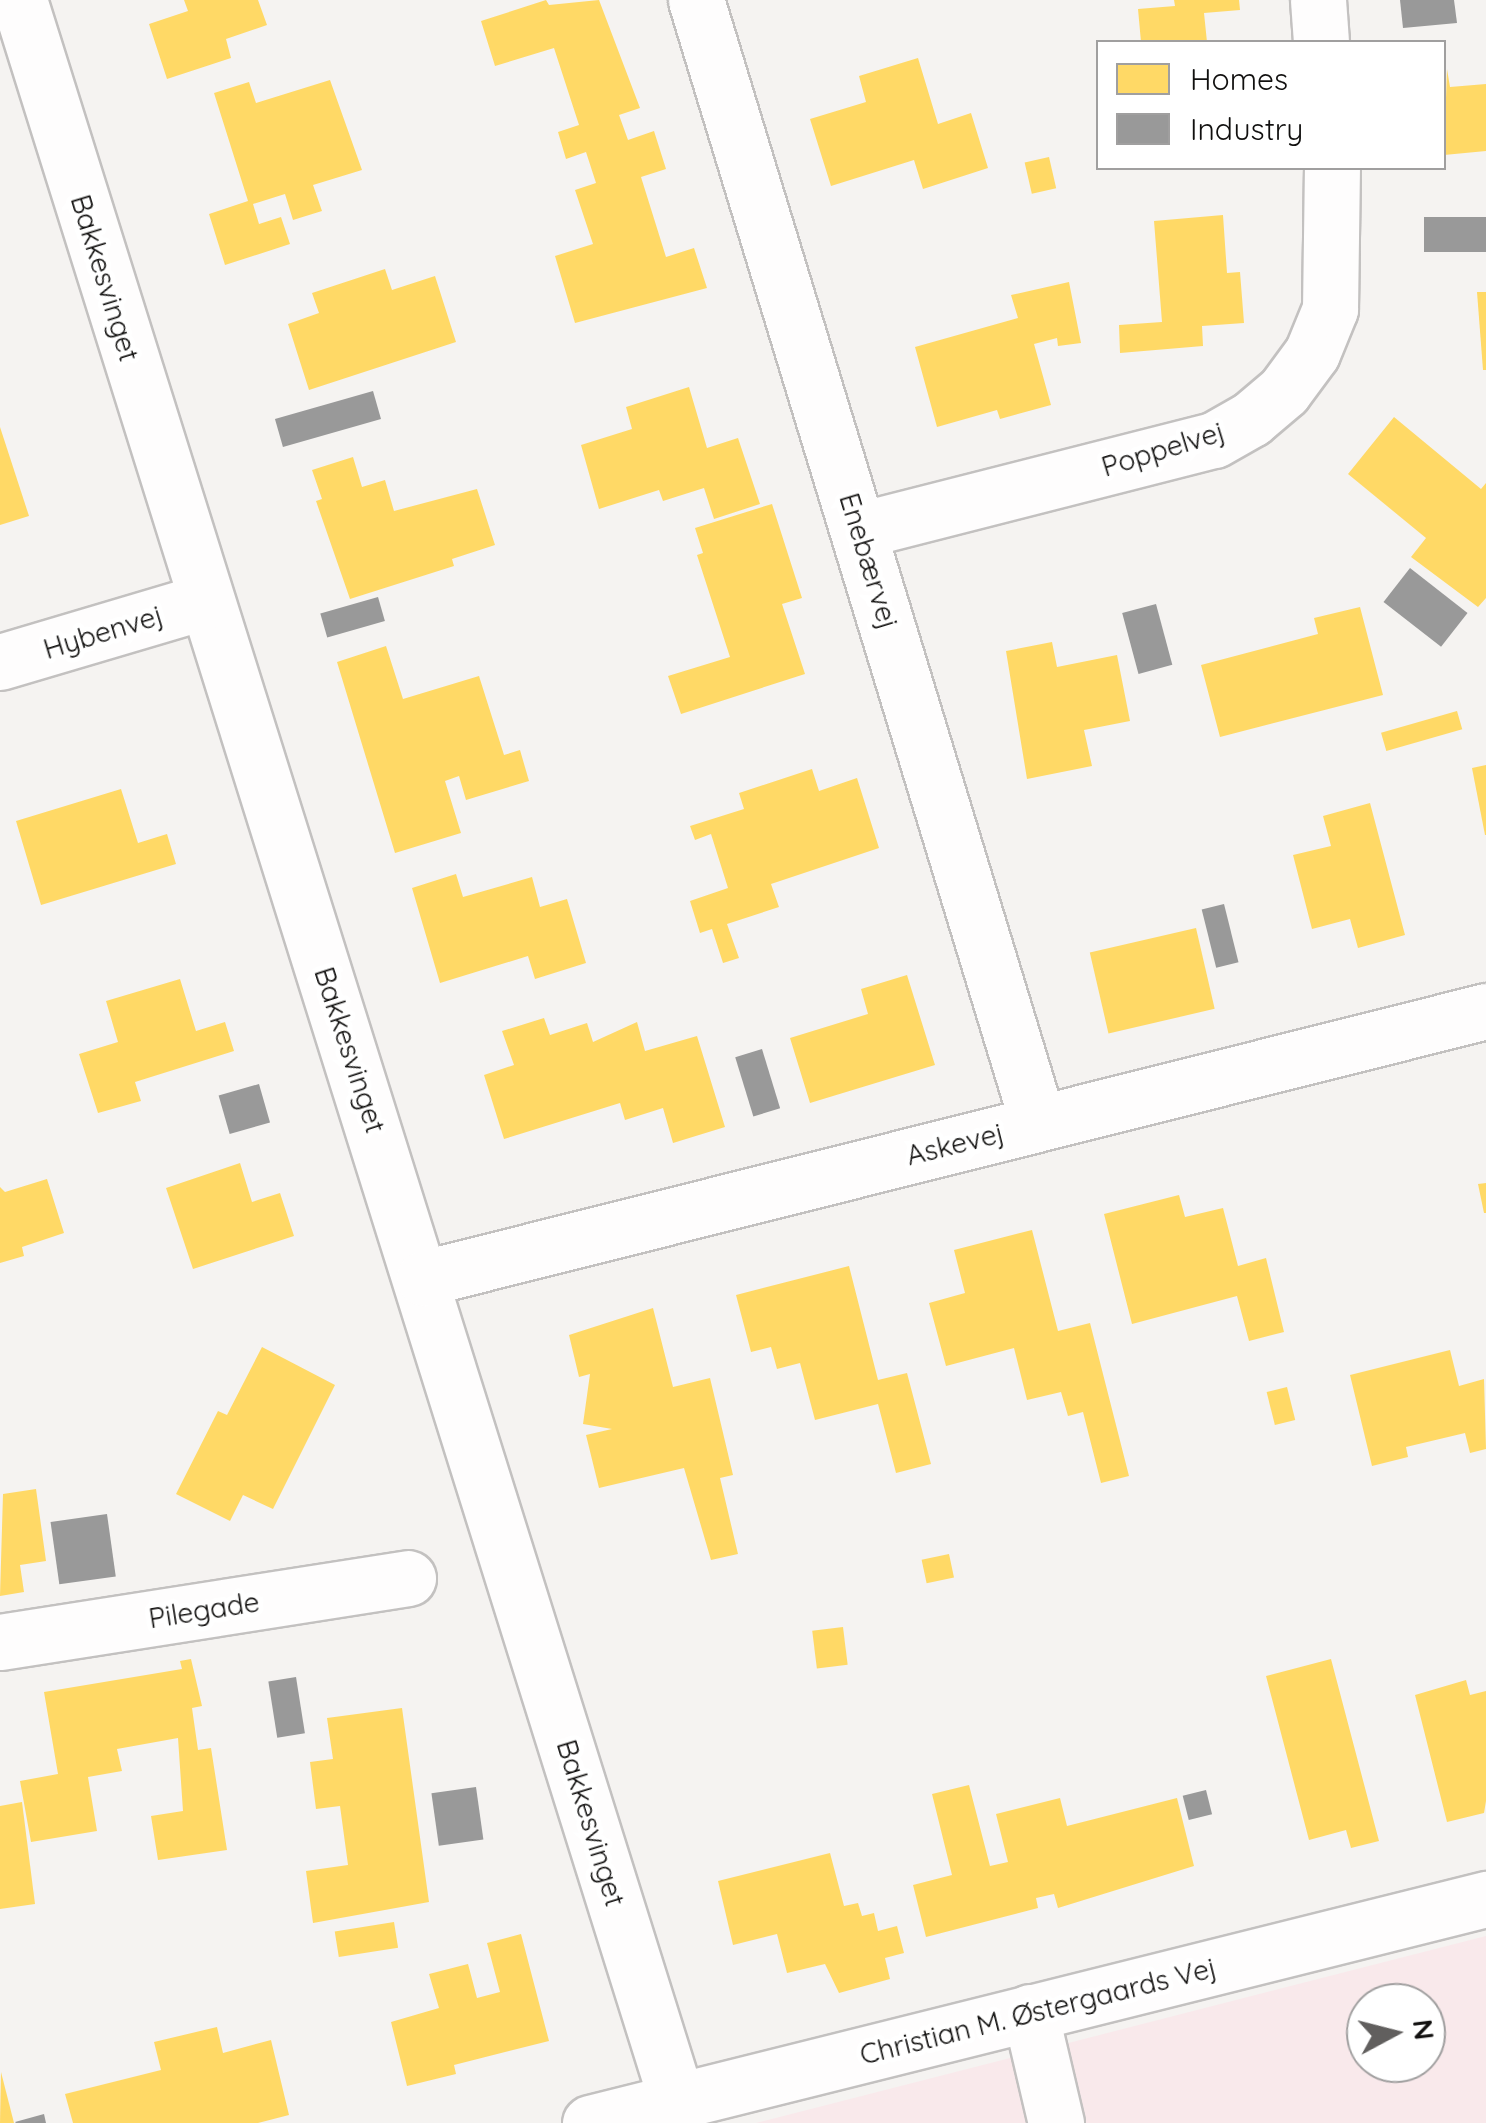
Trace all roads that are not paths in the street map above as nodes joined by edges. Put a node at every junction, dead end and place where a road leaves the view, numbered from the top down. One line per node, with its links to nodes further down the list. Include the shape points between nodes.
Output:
1 (19, 0): 7 (street, Bakkesvinget)
2 (696, 0): 6 (street, Enebærvej)
3 (1318, 0): 4 (street)
4 (1321, 40)
5 (1332, 170): 6 (street, Poppelvej, via 1330,309 1312,353 1284,392 1250,419 1214,440)
6 (860, 530): 10 (street, Enebærvej)
7 (206, 601): 8 (street, Hybenvej); 11 (street, Bakkesvinget)
8 (0, 662)
9 (1486, 1010): 10 (street, Askevej)
10 (1038, 1123): 11 (street, Askevej)
11 (424, 1278): 16 (street, Bakkesvinget)
12 (408, 1578): 13 (street, Pilegade)
13 (0, 1642)
14 (1486, 1899): 15 (street, Christian M. Østergaards Vej)
15 (1030, 2012): 16 (street, Christian M. Østergaards Vej); 18 (street)
16 (677, 2101): 17 (street, Christian M. Østergaards Vej)
17 (590, 2123)
18 (1056, 2123)

